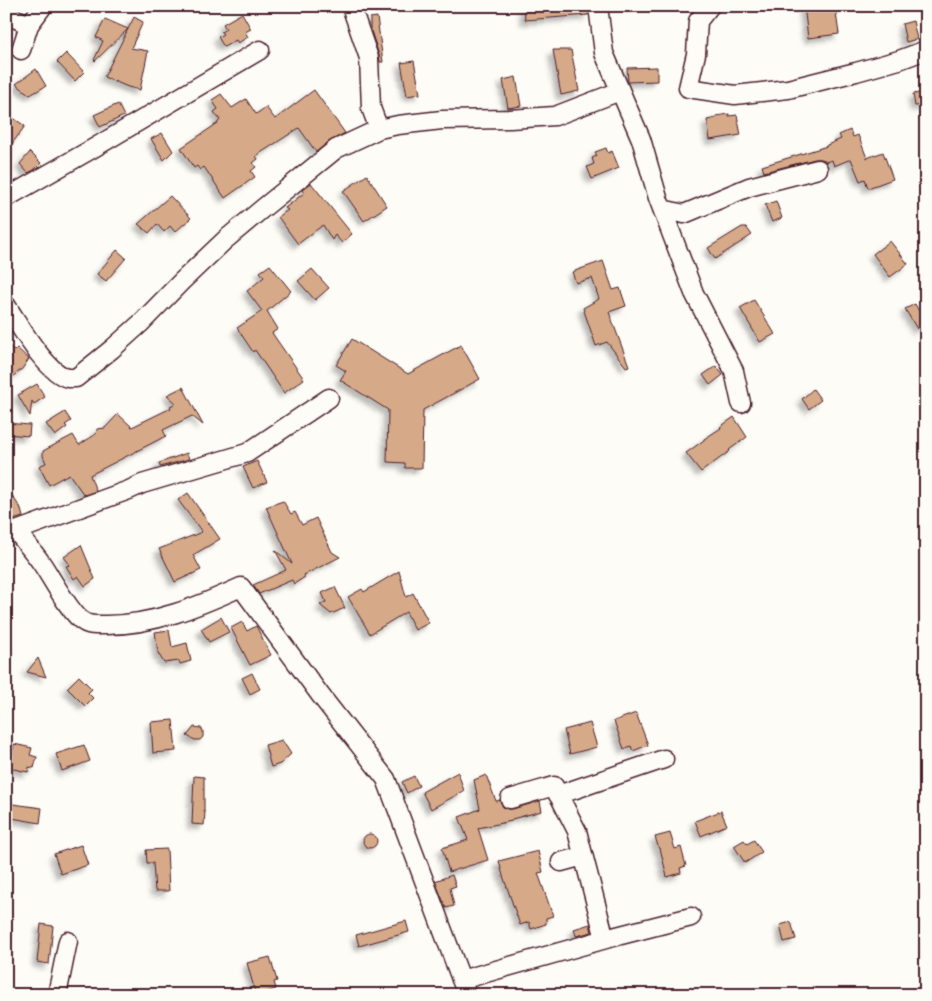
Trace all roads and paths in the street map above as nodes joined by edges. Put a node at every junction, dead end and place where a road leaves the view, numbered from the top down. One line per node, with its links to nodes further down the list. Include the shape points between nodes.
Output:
1 (43, 6): 6 (street)
2 (351, 6): 11 (street, via 370,58 371,108)
3 (598, 6): 10 (street, via 604,53)
4 (710, 6): 9 (street, via 698,21 696,54 688,88 736,95 788,89)
5 (6, 14): 6 (street)
6 (29, 25): 7 (street)
7 (21, 50)
8 (260, 50): 13 (street)
9 (926, 50)
10 (620, 91): 11 (street, via 555,116 442,120); 14 (street, via 641,139)
11 (379, 129): 15 (street, via 336,149 255,214 141,323 76,378 54,371)
12 (818, 169): 14 (street, via 749,187 684,214)
13 (6, 198)
14 (662, 209): 17 (street, via 694,293 734,371)
15 (6, 305)
16 (329, 398): 18 (street, via 246,453 142,484)
17 (741, 403)
18 (11, 532): 27 (street, via 41,563 73,610 89,624 110,625 158,619 241,587 386,779)
19 (664, 759): 20 (street)
20 (556, 791): 21 (street); 22 (street, via 577,831)
21 (510, 799)
22 (583, 856): 23 (street); 25 (street)
23 (561, 862)
24 (691, 917): 25 (street)
25 (605, 939): 27 (street)
26 (68, 941): 28 (street)
27 (464, 987)
28 (57, 995)

